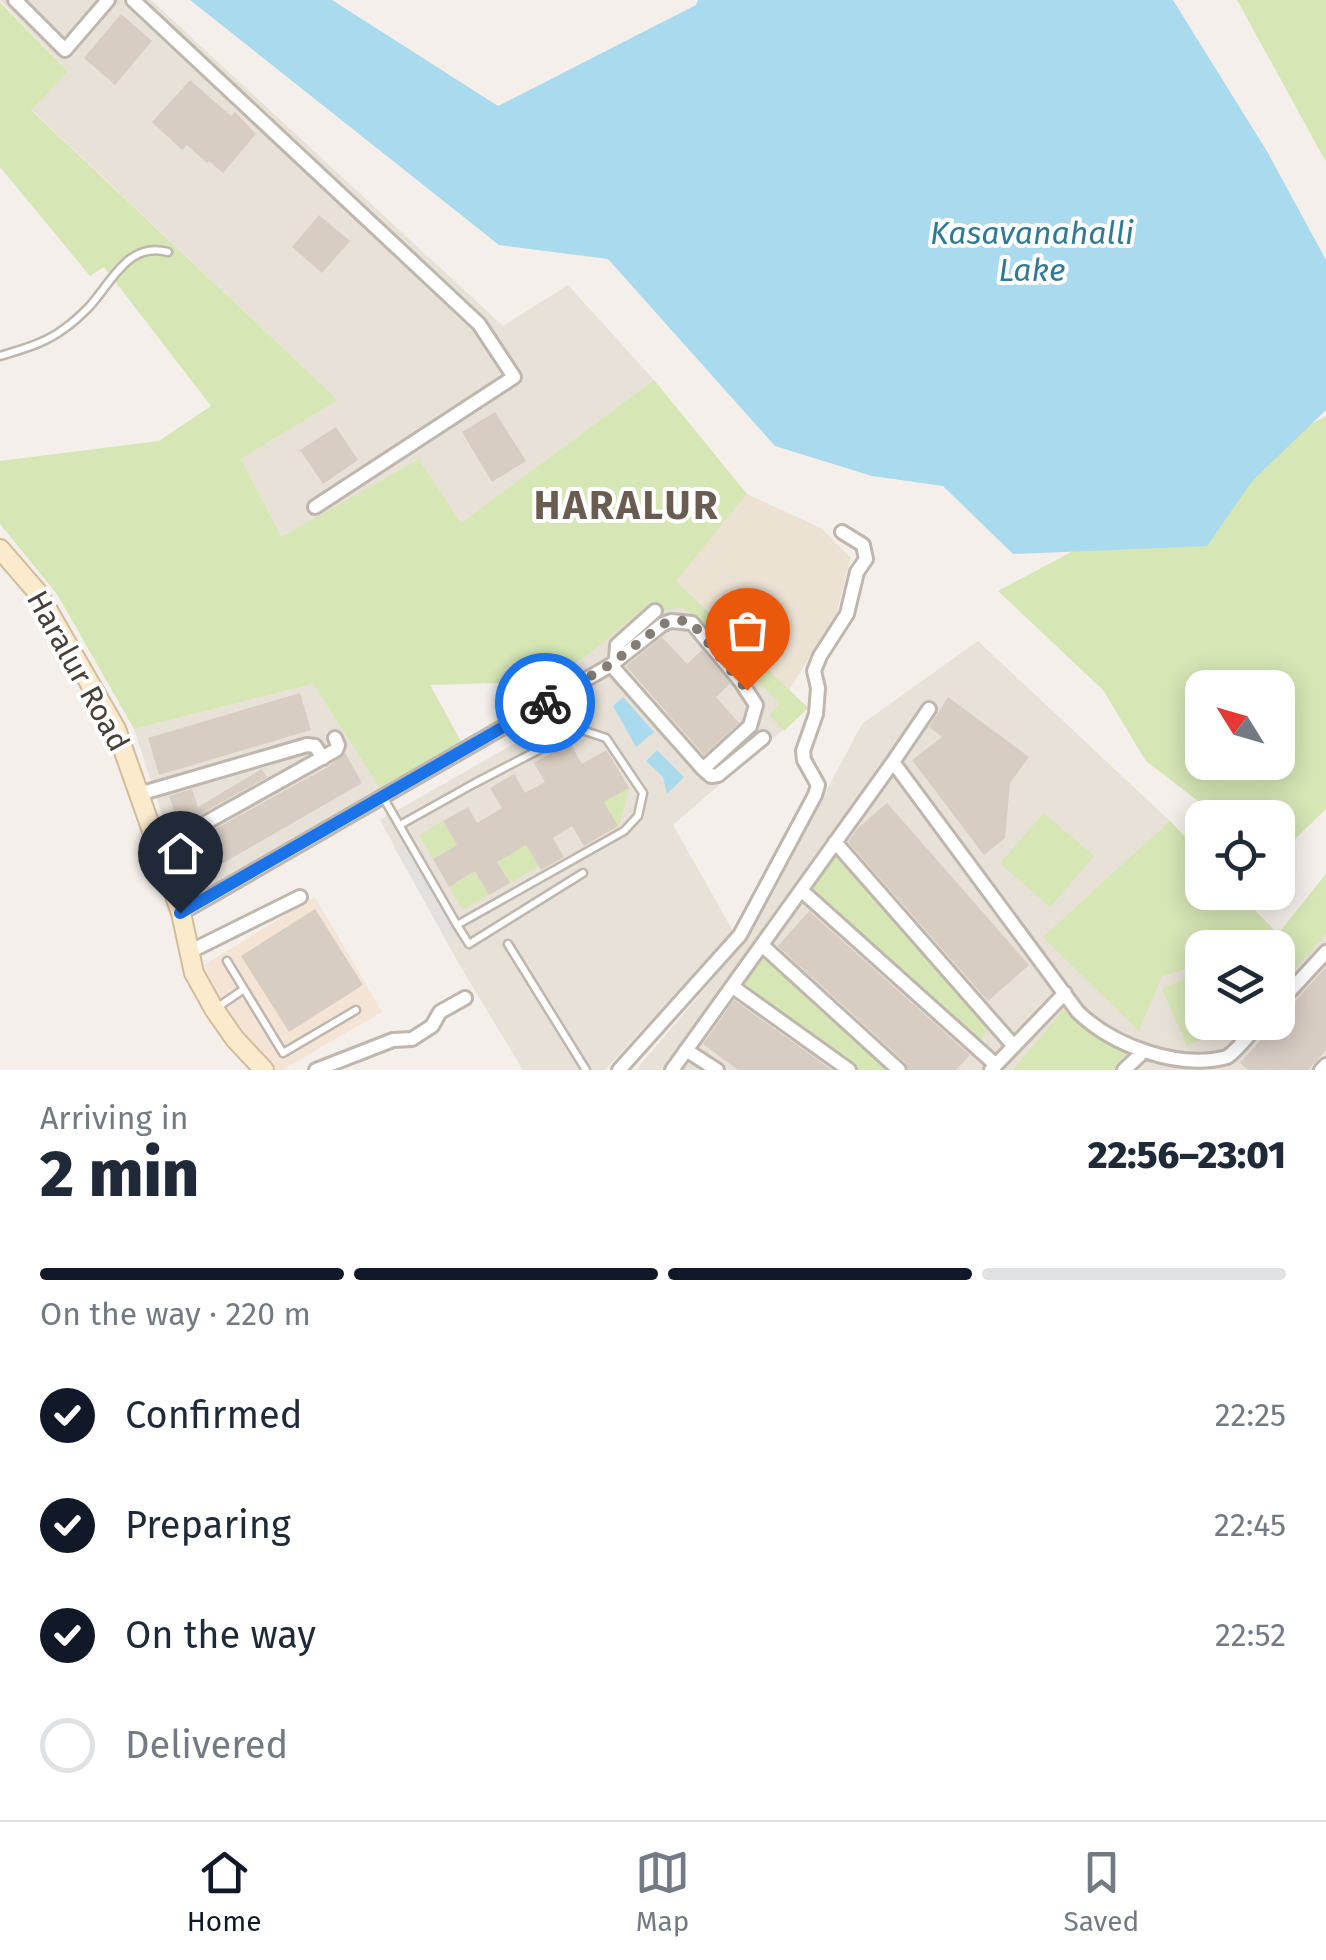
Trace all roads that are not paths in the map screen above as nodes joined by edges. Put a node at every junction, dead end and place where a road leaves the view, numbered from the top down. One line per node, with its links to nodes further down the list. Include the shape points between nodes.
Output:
1 (15, 0): 2 (street, via 65,50)
2 (108, 0)
3 (133, 0): 6 (street, via 480,324 514,377)
4 (168, 252): 5 (lane, via 129,258 62,331)
5 (0, 356)
6 (315, 507)
7 (842, 532): 48 (street, via 863,545 866,559 847,614 814,672 816,714 803,751 818,785 815,795 740,935)
8 (0, 549): 17 (street, Haralur Road, via 38,593 116,729)
9 (655, 611): 10 (street, via 617,645)
10 (614, 662): 16 (street); 16 (street, via 663,624 692,623 756,706 750,726); 18 (street)
11 (928, 709): 15 (street)
12 (335, 738): 14 (street, via 338,747)
13 (763, 738): 16 (street, via 718,775)
14 (323, 758): 17 (street, via 308,744); 20 (street)
15 (893, 762): 21 (street); 35 (street)
16 (703, 769)
17 (140, 794): 25 (street, Haralur Road)
18 (383, 796): 19 (lane); 25 (street)
19 (400, 825): 26 (lane); 26 (lane, via 578,729 606,738 643,793 638,816 624,831)
20 (180, 837)
21 (836, 842): 23 (street); 40 (street)
22 (582, 873): 26 (lane, via 468,944)
23 (801, 890): 28 (street); 43 (street)
24 (300, 897): 29 (street)
25 (180, 913): 29 (street, Haralur Road)
26 (458, 925)
27 (508, 944): 47 (lane)
28 (763, 946): 33 (street); 52 (street)
29 (190, 952): 37 (street, Haralur Road)
30 (1326, 952): 32 (street)
31 (227, 961): 34 (lane)
32 (1295, 986)
33 (733, 987): 41 (street); 51 (street)
34 (244, 989): 37 (lane); 38 (lane, via 283,1053)
35 (1064, 994): 40 (street); 42 (street, via 1090,1024)
36 (465, 998): 46 (street, via 412,1039)
37 (214, 1009): 45 (street, Haralur Road)
38 (356, 1010)
39 (1244, 1040): 44 (street, via 1228,1057 1198,1069)
40 (1013, 1046): 43 (street)
41 (686, 1050): 49 (street); 50 (street)
42 (1139, 1056): 44 (street); 53 (street)
43 (994, 1067)
44 (1166, 1067)
45 (264, 1070)
46 (316, 1070)
47 (586, 1070)
48 (619, 1070)
49 (672, 1070)
50 (717, 1070)
51 (849, 1070)
52 (899, 1070)
53 (1124, 1070)

